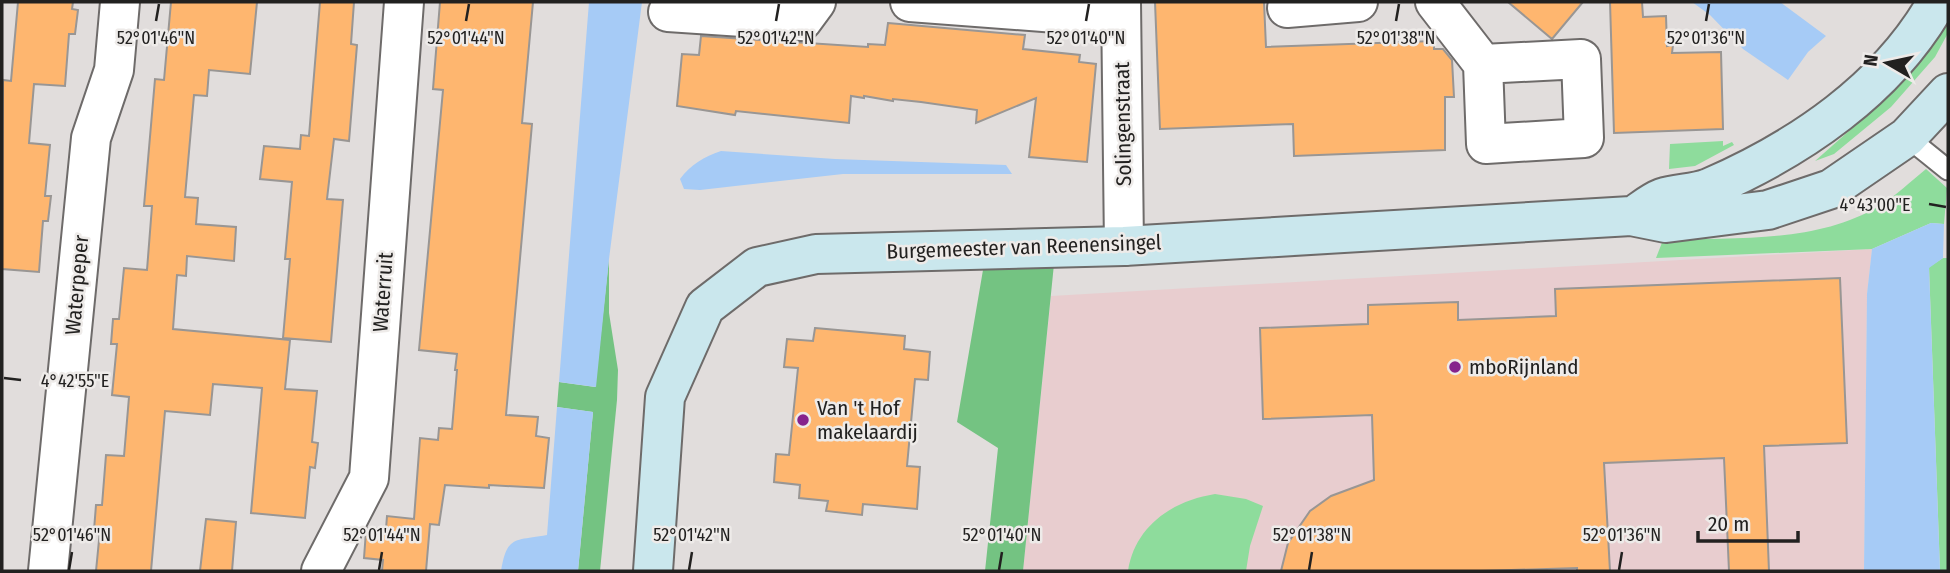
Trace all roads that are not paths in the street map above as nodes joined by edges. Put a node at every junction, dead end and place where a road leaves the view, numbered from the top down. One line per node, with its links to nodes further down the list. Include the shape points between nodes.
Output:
1 (120, 2): 17 (street, Waterpeper, via 114,70 91,138)
2 (404, 2): 18 (street, Waterruit, via 369,478)
3 (816, 2): 10 (street, via 803,21)
4 (910, 2): 9 (street)
5 (1358, 2): 8 (street)
6 (1435, 2): 11 (street)
7 (1937, 2): 15 (main road, Burgemeester van Reenensingel, via 1881,78 1798,142 1706,189 1662,198)
8 (1287, 8)
9 (1121, 10): 16 (street, Solingenstraat)
10 (668, 12)
11 (1483, 64)
12 (1948, 93): 13 (main road, Burgemeester van Reenensingel)
13 (1907, 137): 14 (lane); 15 (main road, Burgemeester van Reenensingel, via 1831,189 1768,210 1666,223)
14 (1948, 170)
15 (1631, 216): 16 (main road, Burgemeester van Reenensingel)
16 (1124, 246): 19 (main road, Burgemeester van Reenensingel, via 816,254 757,267 705,307 665,397)
17 (48, 571)
18 (321, 571)
19 (653, 571)

